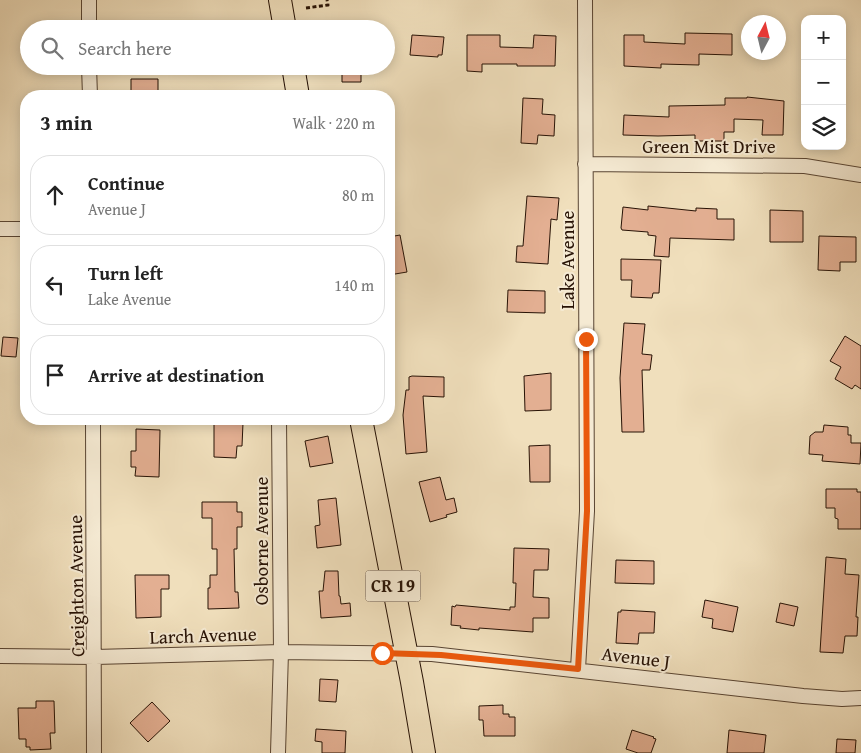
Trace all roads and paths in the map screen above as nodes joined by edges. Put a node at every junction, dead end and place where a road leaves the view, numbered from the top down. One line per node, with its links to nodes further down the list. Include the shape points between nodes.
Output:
1 (89, 0): 6 (street)
2 (280, 0): 7 (main road)
3 (327, 0): 5 (path, via 328,5)
4 (585, 0): 12 (street, Lake Avenue)
5 (306, 8)
6 (89, 20)
7 (283, 20)
8 (89, 75): 10 (street)
9 (294, 75): 11 (main road)
10 (90, 90)
11 (297, 90)
12 (585, 164): 13 (street, Green Mist Drive, via 805,166); 23 (street, Lake Avenue, via 587,511)
13 (861, 175)
14 (20, 228): 15 (street)
15 (0, 229)
16 (93, 425): 22 (street, Creighton Avenue)
17 (279, 425): 19 (street, Osborne Avenue)
18 (362, 425): 20 (main road, CR 19)
19 (281, 652): 20 (street, Larch Avenue); 22 (street, Larch Avenue); 26 (street, Osborne Avenue)
20 (406, 654): 23 (street, Avenue J); 27 (main road, CR 19)
21 (0, 656): 22 (street, Larch Avenue)
22 (95, 657): 25 (street, Creighton Avenue)
23 (578, 669): 24 (street, Avenue J, via 803,696)
24 (861, 698)
25 (94, 753)
26 (278, 753)
27 (424, 753)

